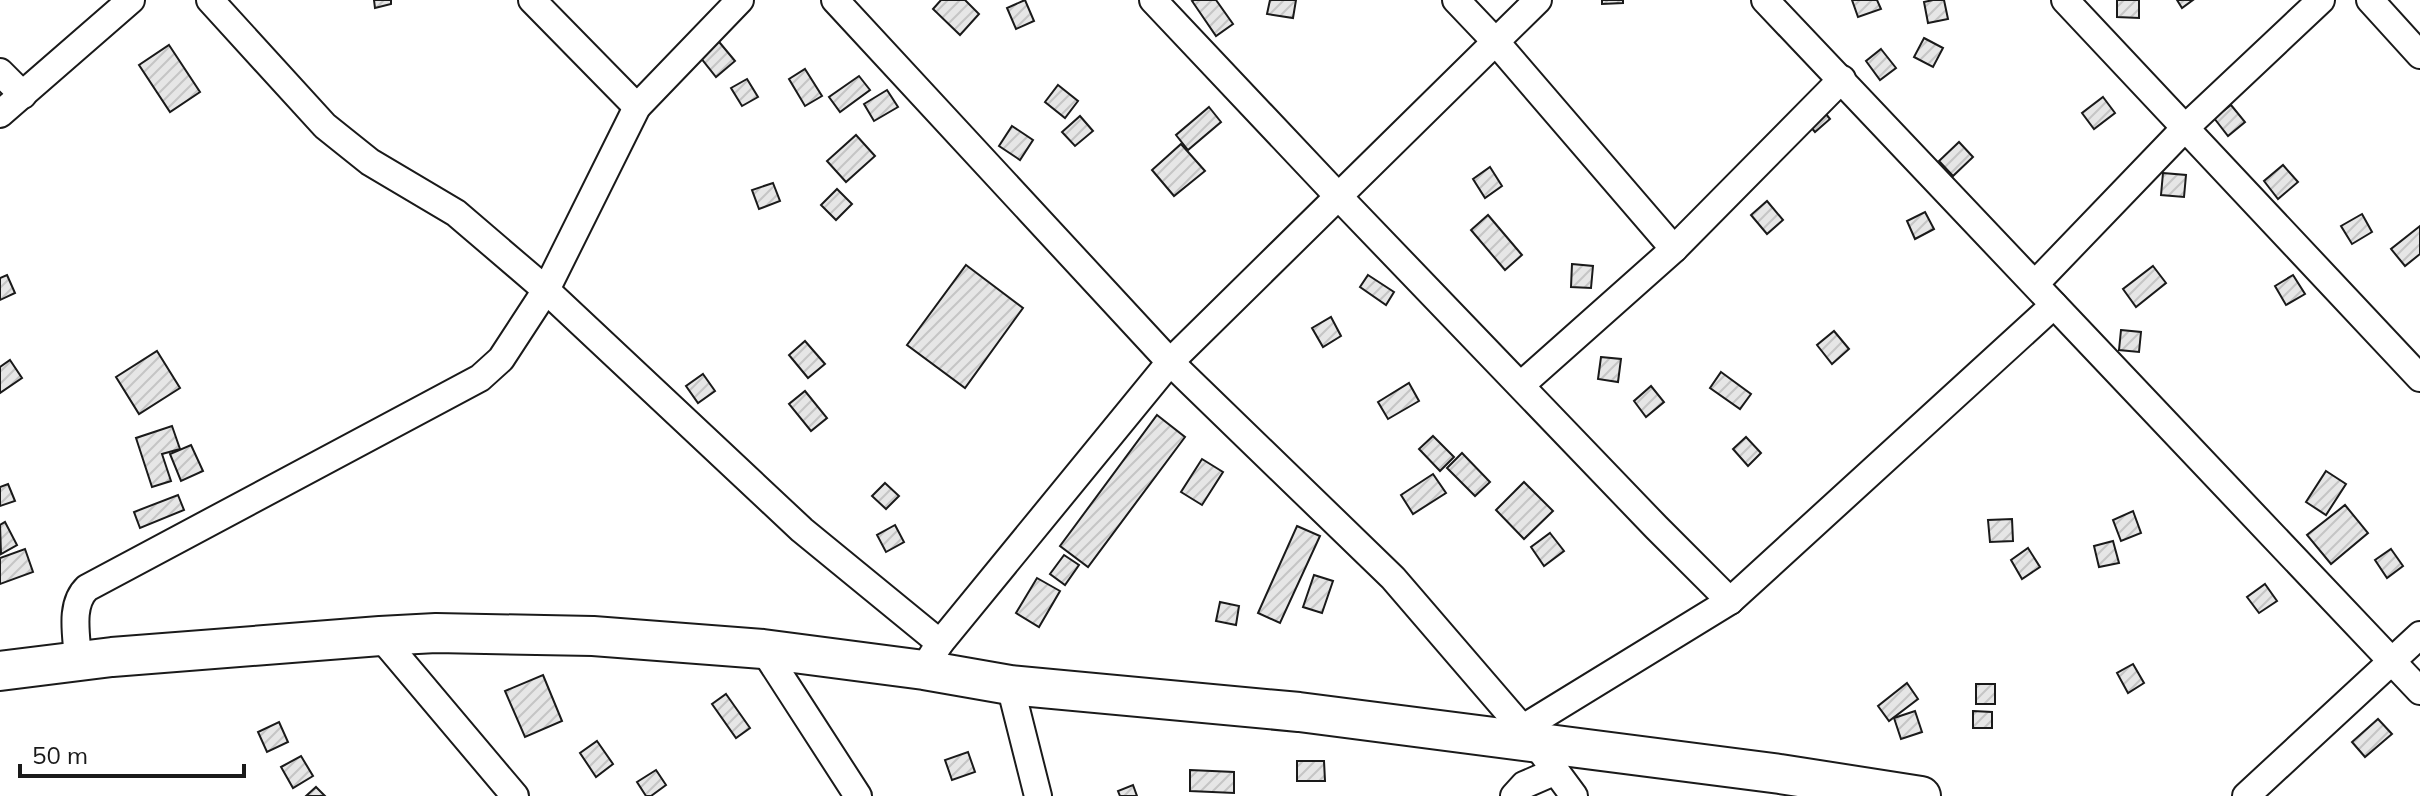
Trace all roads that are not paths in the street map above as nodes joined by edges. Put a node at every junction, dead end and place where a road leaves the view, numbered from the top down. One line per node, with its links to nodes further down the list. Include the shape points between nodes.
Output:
1 (131, 0): 17 (street)
2 (210, 0): 24 (street, via 325,126 370,162 456,213)
3 (532, 0): 18 (street)
4 (740, 0): 18 (street)
5 (835, 0): 26 (street)
6 (1153, 0): 21 (street)
7 (1456, 0): 13 (street)
8 (1538, 0): 13 (street)
9 (1765, 0): 16 (street)
10 (2065, 0): 20 (street)
11 (2321, 0): 20 (street)
12 (2370, 0): 14 (street)
13 (1495, 41): 21 (street); 22 (street)
14 (2420, 55)
15 (0, 72): 17 (street)
16 (1842, 79): 22 (street); 23 (street)
17 (23, 95): 19 (street)
18 (637, 107): 24 (street)
19 (0, 114)
20 (2185, 128): 23 (street); 27 (street)
21 (1338, 196): 26 (street); 28 (street)
22 (1674, 249): 28 (street)
23 (2035, 284): 25 (street)
24 (546, 290): 33 (street); 34 (street, via 501,359 480,378 87,588 76,606)
25 (2054, 305): 29 (street); 35 (street)
26 (1170, 362): 33 (street); 39 (street, via 1393,578)
27 (2420, 378)
28 (1521, 385): 29 (street)
29 (1730, 601): 39 (street)
30 (2420, 635): 35 (street)
31 (380, 636): 32 (main road, via 593,636); 34 (main road); 41 (street)
32 (763, 649): 33 (main road); 42 (street)
33 (932, 656): 37 (main road)
34 (78, 660): 36 (main road)
35 (2390, 662): 38 (street); 47 (street)
36 (0, 671)
37 (1010, 685): 39 (main road, via 1299,712); 43 (street)
38 (2420, 691)
39 (1538, 747): 40 (main road); 44 (street, via 1524,785); 45 (street)
40 (1867, 792): 46 (main road)
41 (515, 796)
42 (858, 796)
43 (1038, 796)
44 (1514, 796)
45 (1574, 796)
46 (1921, 796)
47 (2246, 796)

